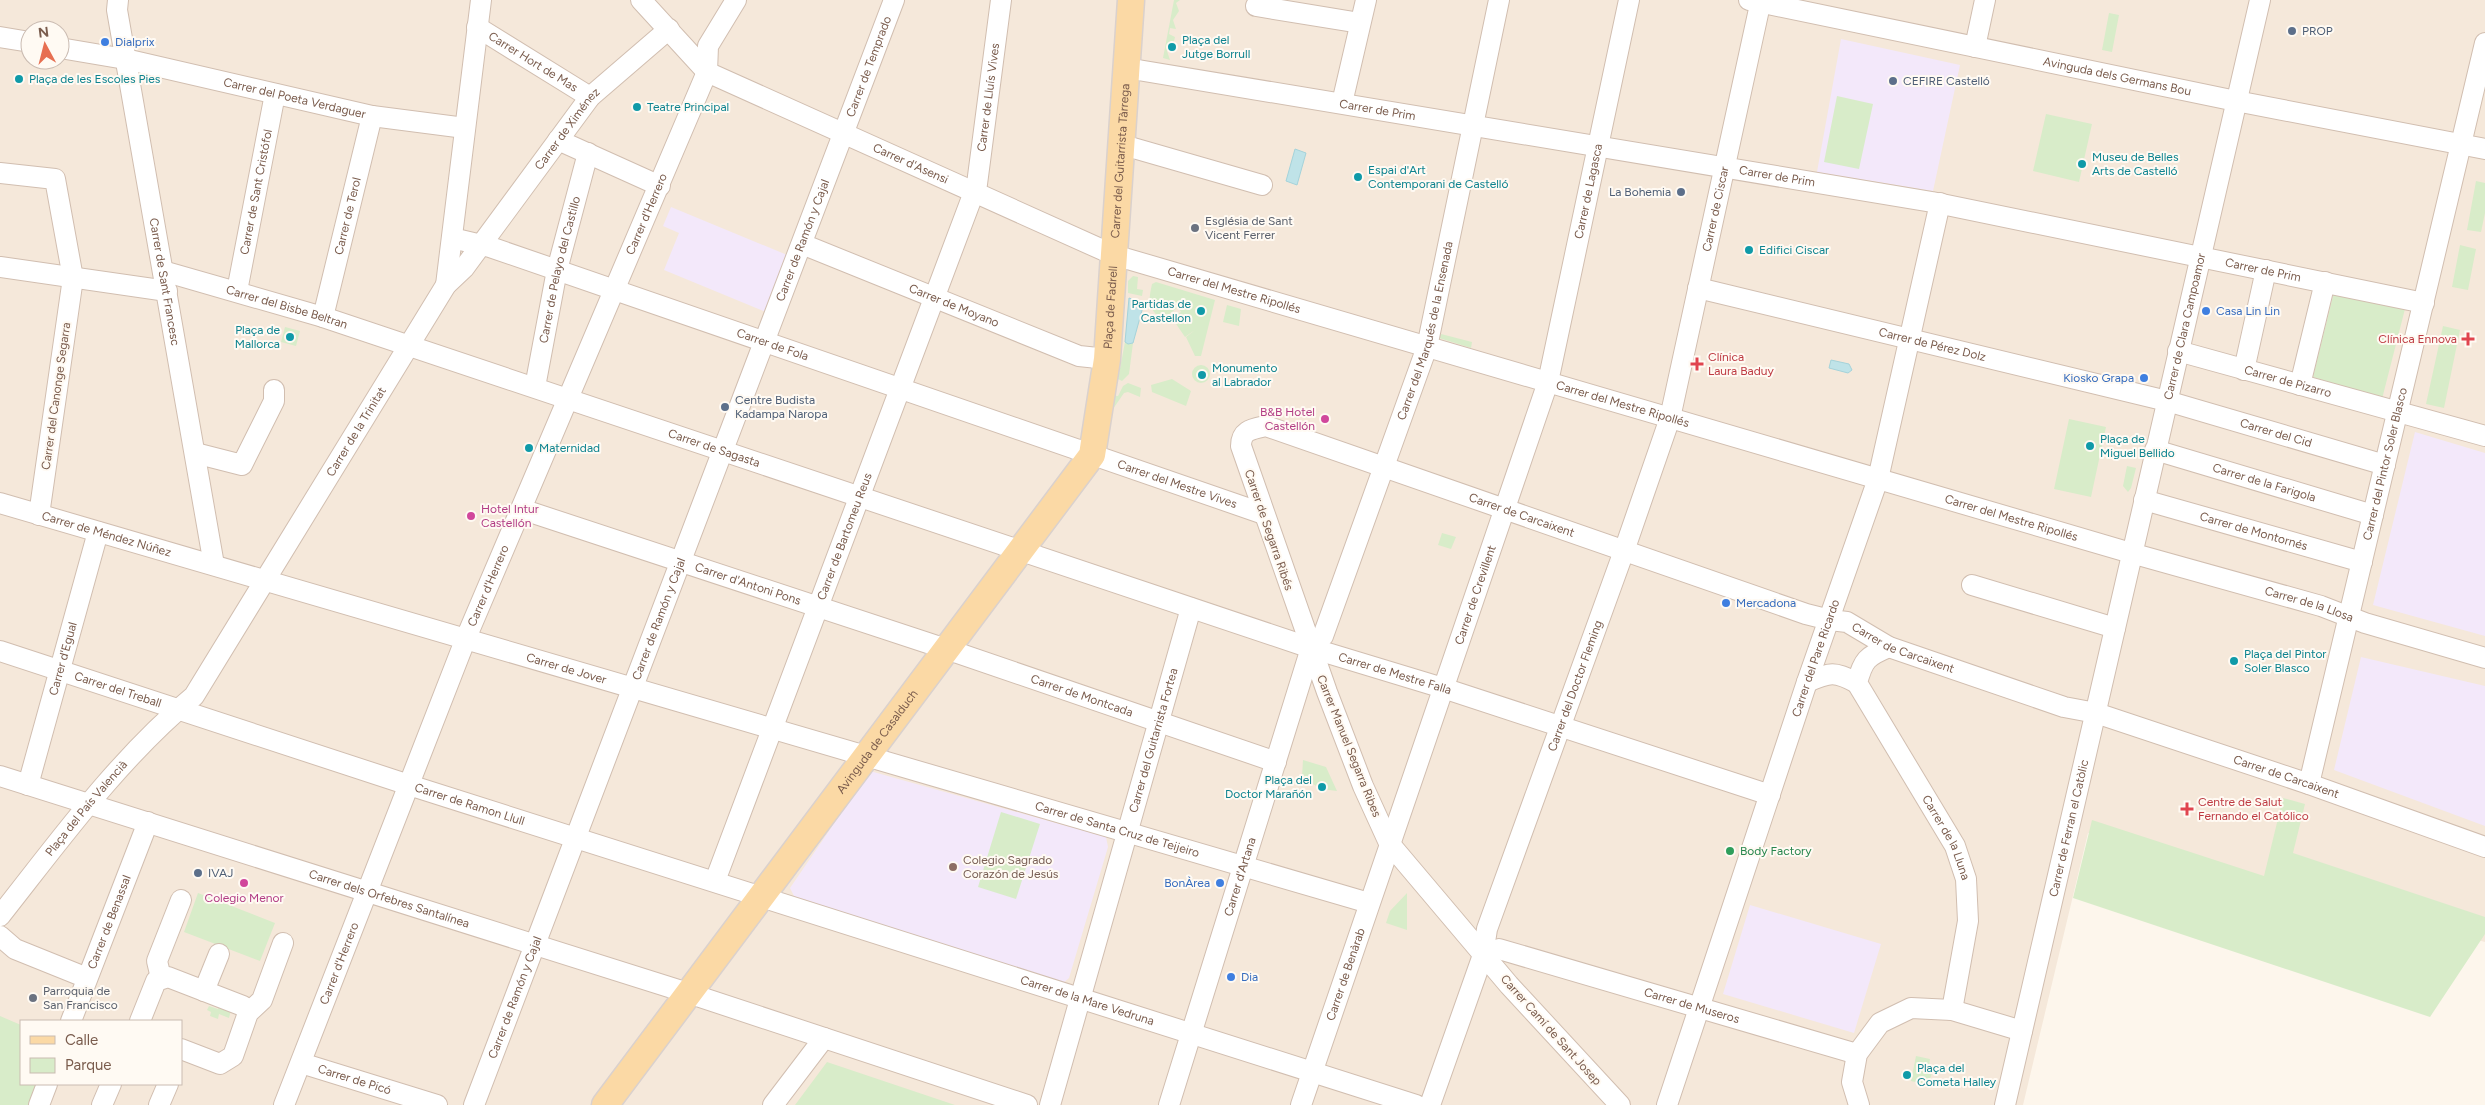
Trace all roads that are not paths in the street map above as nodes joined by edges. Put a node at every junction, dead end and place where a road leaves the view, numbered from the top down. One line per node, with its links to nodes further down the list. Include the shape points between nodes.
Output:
1 (118, 0): 23 (street, Carrer de Sant Francesc, via 116,10)
2 (481, 0): 16 (street, Carrer de la Trinitat)
3 (641, 0): 17 (street)
4 (736, 0): 25 (street, via 708,46)
5 (894, 0): 33 (street, Carrer de Temprado)
6 (1001, 0): 44 (street, Carrer de Lluís Vives)
7 (1131, 0): 24 (main road)
8 (1366, 0): 15 (street)
9 (1499, 0): 31 (street, Carrer del Marqués de la Ensenada)
10 (1629, 0): 37 (street, Carrer de Lagasca)
11 (1985, 0): 21 (street)
12 (2260, 0): 28 (street, Carrer de Clara Campoamor)
13 (1757, 1): 21 (street, Avinguda dels Germans Bou); 40 (street, Carrer de Ciscar)
14 (1256, 6): 15 (street)
15 (1360, 23): 29 (street)
16 (477, 27): 27 (street, Carrer Hort de Mas); 32 (street, Carrer de la Trinitat)
17 (668, 29): 25 (street); 27 (street, Carrer de Ximénez)
18 (0, 37): 19 (street)
19 (20, 40)
20 (2485, 43): 35 (street, Carrer del Pintor Soler Blasco)
21 (1975, 47): 28 (street, Avinguda dels Germans Bou)
22 (70, 50): 23 (street, Carrer del Poeta Verdaguer)
23 (125, 59): 26 (street, Carrer del Poeta Verdaguer); 54 (street, Carrer de Sant Francesc)
24 (1126, 68): 29 (street, Carrer de Prim); 36 (main road, Carrer del Guitarrista Tàrrega)
25 (707, 72): 33 (street, Carrer d'Asensi); 43 (street, Carrer d'Herrero)
26 (275, 94): 30 (street, Carrer del Poeta Verdaguer); 61 (street, Carrer de Sant Cristófol)
27 (590, 97): 34 (street, Carrer de Ximénez)
28 (2236, 101): 35 (street, Avinguda dels Germans Bou); 50 (street, Carrer de Clara Campoamor)
29 (1342, 103): 31 (street, Carrer de Prim)
30 (372, 116): 32 (street, Carrer del Poeta Verdaguer); 64 (street, Carrer de Terol)
31 (1473, 125): 37 (street, Carrer de Prim); 68 (street, Carrer del Marqués de la Ensenada)
32 (465, 128): 46 (street, Carrer de la Trinitat)
33 (844, 134): 44 (street, Carrer d'Asensi); 48 (street, Carrer de Ramón y Cajal)
34 (558, 140): 39 (street); 47 (street, Carrer de Ximénez)
35 (2462, 144): 38 (street, Avinguda dels Germans Bou); 63 (street, Carrer del Pintor Soler Blasco)
36 (1123, 145): 42 (street); 49 (main road, Carrer del Guitarrista Tàrrega)
37 (1598, 146): 40 (street, Carrer de Prim); 72 (street, Carrer de Lagasca)
38 (2485, 149)
39 (588, 153): 43 (street); 52 (street, Carrer de Pelayo del Castillo)
40 (1724, 167): 45 (street, Carrer de Prim); 58 (street, Carrer de Ciscar)
41 (0, 173): 55 (street, via 55,179)
42 (1262, 185)
43 (660, 186): 59 (street, Carrer d'Herrero)
44 (974, 192): 49 (street, Carrer d'Asensi); 62 (street, Carrer de Bartomeu Reus)
45 (1940, 203): 50 (street, Carrer de Prim); 65 (street, Carrer del Pare Ricardo)
46 (452, 238): 47 (street, Carrer de Fola); 57 (street, Carrer de la Trinitat)
47 (482, 244): 52 (street, Carrer de Fola); 57 (street, Carrer de la Trinitat)
48 (802, 244): 62 (street, Carrer de Moyano); 66 (street, Carrer de Ramón y Cajal)
49 (1114, 255): 68 (street, Carrer del Mestre Ripollés); 70 (main road, Plaça de Fadrell)
50 (2200, 256): 53 (street, Carrer de Prim); 69 (street, Carrer de Clara Campoamor)
51 (0, 267): 55 (street)
52 (557, 270): 59 (street, Carrer de Fola); 74 (street, Carrer de Pelayo del Castillo)
53 (2266, 270): 56 (street, Carrer de Prim); 71 (street)
54 (163, 271): 60 (street, Carrer de Sant Francesc); 61 (street, Carrer del Bisbe Beltran)
55 (73, 278): 60 (street); 96 (street, Carrer del Canonge Segarra)
56 (2325, 282): 63 (street, Carrer de Prim); 73 (street)
57 (446, 285): 67 (street, Carrer de la Trinitat)
58 (1698, 288): 65 (street, Carrer de Pérez Dolz); 80 (street, Carrer de Ciscar)
59 (615, 290): 66 (street, Carrer de Fola); 77 (street, Carrer d'Herrero)
60 (167, 291): 85 (street, Carrer de Sant Francesc)
61 (237, 291): 64 (street, Carrer del Bisbe Beltran)
62 (934, 297): 70 (street, Carrer de Moyano, via 1080,356); 75 (street, Carrer de Bartomeu Reus)
63 (2424, 303): 79 (street, Carrer del Pintor Soler Blasco)
64 (323, 317): 67 (street, Carrer del Bisbe Beltran)
65 (1910, 340): 78 (street, Carrer de Pérez Dolz); 89 (street, Carrer del Pare Ricardo)
66 (765, 342): 75 (street, Carrer de Fola); 83 (street, Carrer de Ramón y Cajal)
67 (409, 345): 74 (street, Carrer de Sagasta); 105 (street, Carrer de la Trinitat)
68 (1426, 347): 72 (street, Carrer del Mestre Ripollés); 88 (street, Carrer del Marqués de la Ensenada)
69 (2178, 351): 71 (street, Carrer de Pizarro); 78 (street, Carrer de Clara Campoamor)
70 (1107, 360): 86 (main road, Avinguda de Casalduch)
71 (2244, 370): 73 (street, Carrer de Pizarro)
72 (1548, 382): 80 (street, Carrer del Mestre Ripollés); 94 (street, Carrer de Crevillent)
73 (2300, 385): 79 (street, Carrer de Pizarro)
74 (535, 387): 77 (street, Carrer de Sagasta)
75 (900, 388): 86 (street, Carrer de Fola); 90 (street, Carrer de Bartomeu Reus)
76 (274, 390): 85 (street, via 274,401 242,465)
77 (568, 399): 83 (street, Carrer de Sagasta); 93 (street, Carrer d'Herrero)
78 (2166, 401): 84 (street, Carrer de Clara Campoamor); 87 (street, Carrer del Cid)
79 (2398, 411): 82 (street, Carrer de Pizarro); 87 (street, Carrer del Pintor Soler Blasco)
80 (1670, 418): 89 (street, Carrer del Mestre Ripollés); 100 (street, Carrer del Doctor Fleming)
81 (1266, 426): 88 (street, Carrer de Carcaixent); 95 (street, Carrer de Segarra Ribés, via 1248,430 1241,438)
82 (2485, 436)
83 (723, 450): 90 (street, Carrer de Sagasta); 102 (street, Carrer de Ramón y Cajal)
84 (2155, 450): 91 (street, Carrer de Clara Campoamor); 97 (street, Carrer de la Farigola)
85 (195, 453): 104 (street, Carrer de Sant Francesc)
86 (1092, 455): 95 (street, Carrer del Mestre Vives); 99 (main road, Avinguda de Casalduch)
87 (2385, 465): 97 (street, Carrer del Pintor Soler Blasco)
88 (1384, 467): 94 (street, Carrer de Carcaixent); 114 (street, Carrer del Marqués de la Ensenada, via 1323,636)
89 (1878, 479): 101 (street, Carrer del Mestre Ripollés); 110 (street, Carrer del Pare Ricardo)
90 (860, 496): 99 (street, Carrer de Sagasta); 107 (street, Carrer de Bartomeu Reus)
91 (2144, 500): 101 (street, Carrer de Clara Campoamor); 103 (street, Carrer de Montornés)
92 (0, 503): 96 (street, Carrer de Méndez Núñez)
93 (521, 509): 102 (street, Carrer d'Antoni Pons); 112 (street, Carrer d'Herrero)
94 (1504, 509): 100 (street, Carrer de Carcaixent); 122 (street, Carrer de Crevillent)
95 (1264, 514): 114 (street, Carrer de Segarra Ribés)
96 (39, 515): 98 (street, Carrer de Méndez Núñez)
97 (2373, 515): 103 (street, Carrer del Pintor Soler Blasco)
98 (98, 532): 104 (street, Carrer de Méndez Núñez); 118 (street, Carrer d'Egual)
99 (1020, 550): 108 (street, Carrer de Mestre Falla); 115 (main road, Avinguda de Casalduch)
100 (1624, 551): 110 (street, Carrer de Carcaixent); 126 (street, Carrer del Doctor Fleming)
101 (2132, 553): 109 (street, Carrer de la Llosa); 111 (street, Carrer de Ferran el Catòlic)
102 (681, 562): 107 (street, Carrer d'Antoni Pons); 121 (street, Carrer de Ramón y Cajal)
103 (2362, 562): 109 (street, Carrer del Pintor Soler Blasco)
104 (214, 564): 105 (street)
105 (266, 579): 112 (street, Carrer de Jover); 123 (street, Carrer de la Trinitat, via 194,696)
106 (1972, 585): 111 (street)
107 (818, 607): 115 (street, Carrer d'Antoni Pons); 127 (street, Carrer de Bartomeu Reus)
108 (1191, 608): 114 (street, Carrer de Mestre Falla); 125 (street, Carrer del Guitarrista Fortea)
109 (2349, 616): 117 (street, Carrer de la Llosa); 131 (street, Carrer del Pintor Soler Blasco)
110 (1830, 620): 113 (street, Carrer de Carcaixent, via 1847,622); 119 (street, Carrer del Pare Ricardo)
111 (2115, 628): 124 (street, Carrer de Ferran el Catòlic)
112 (466, 638): 121 (street, Carrer de Jover); 133 (street, Carrer d'Herrero)
113 (1889, 647): 120 (street, via 1862,664); 124 (street, Carrer de Carcaixent, via 2064,707)
114 (1311, 648): 122 (street, Carrer de Mestre Falla); 129 (street, Carrer d'Artana); 139 (street, Carrer Manuel Segarra Ribes, via 1363,786)
115 (946, 649): 125 (street, Carrer de Montcada); 128 (main road, Avinguda de Casalduch)
116 (0, 651): 118 (street, Carrer del Treball)
117 (2485, 658)
118 (60, 670): 123 (street, Carrer del Treball); 132 (street, Carrer d'Egual)
119 (1807, 682): 120 (street, via 1827,674 1841,674); 134 (street, Carrer del Pare Ricardo)
120 (1857, 683): 161 (street, Carrer de la Lluna, via 1955,846 1966,879 1968,921)
121 (633, 687): 127 (street, Carrer de Jover); 138 (street, Carrer de Ramón y Cajal)
122 (1443, 688): 126 (street, Carrer de Mestre Falla); 139 (street, Carrer de Crevillent)
123 (178, 709): 133 (street, Carrer de Ramon Llull); 135 (street, Plaça del País Valencià)
124 (2096, 713): 131 (street, Carrer de Carcaixent); 165 (street, Carrer de Ferran el Catòlic)
125 (1159, 722): 129 (street, Carrer de Montcada); 137 (street, Carrer del Guitarrista Fortea)
126 (1560, 726): 134 (street, Carrer de Mestre Falla); 152 (street, Carrer del Doctor Fleming, via 1487,929)
127 (772, 728): 128 (street, Carrer de Jover); 142 (street, Carrer de Bartomeu Reus)
128 (866, 756): 137 (street, Carrer de Santa Cruz de Teijeiro); 144 (main road, Avinguda de Casalduch)
129 (1276, 762): 141 (street, Carrer d'Artana)
130 (0, 776): 132 (street, Carrer dels Orfebres Santalínea)
131 (2308, 784): 140 (street, Carrer de Carcaixent)
132 (28, 785): 135 (street, Carrer dels Orfebres Santalínea)
133 (409, 785): 138 (street, Carrer de Ramon Llull); 143 (street, Carrer d'Herrero)
134 (1770, 795): 160 (street, Carrer del Pare Ricardo)
135 (90, 804): 136 (street, Carrer dels Orfebres Santalínea); 147 (street, Plaça del País Valencià)
136 (148, 822): 143 (street, Carrer dels Orfebres Santalínea); 154 (street, Carrer de Benassal)
137 (1127, 832): 141 (street, Carrer de Santa Cruz de Teijeiro); 159 (street, Carrer del Guitarrista Fortea)
138 (576, 838): 142 (street, Carrer de Ramon Llull); 150 (street, Carrer de Ramón y Cajal)
139 (1389, 843): 146 (street, Carrer de Benàrab); 152 (street)
140 (2485, 847)
141 (1243, 866): 146 (street, Carrer de Santa Cruz de Teijeiro); 166 (street, Carrer d'Artana)
142 (714, 881): 144 (street, Carrer de Ramon Llull)
143 (368, 891): 150 (street, Carrer dels Orfebres Santalínea); 170 (street, Carrer d'Herrero)
144 (760, 897): 158 (main road, Avinguda de Casalduch); 159 (street, Carrer de la Mare Vedruna)
145 (181, 900): 155 (street, via 156,961)
146 (1369, 903): 171 (street, Carrer de Benàrab)
147 (0, 916)
148 (0, 936): 154 (street, via 15,949)
149 (284, 943): 162 (street, via 262,1000)
150 (535, 944): 158 (street, Carrer dels Orfebres Santalínea); 180 (street, Carrer de Ramón y Cajal)
151 (219, 954): 157 (street)
152 (1483, 955): 153 (street, Carrer de Museros, via 1498,949); 156 (street, Carrer Camí de Sant Josep); 188 (street, Carrer del Doctor Fleming)
153 (1525, 957): 156 (street); 160 (street, Carrer de Museros)
154 (87, 978): 163 (street, Carrer de Benassal)
155 (161, 978): 157 (street, via 168,977); 164 (street, via 156,981)
156 (1509, 984): 189 (street, Carrer Camí de Sant Josep)
157 (204, 991): 162 (street, via 243,1006)
158 (688, 993): 167 (street, Carrer dels Orfebres Santalínea); 181 (main road, Avinguda de Casalduch)
159 (1080, 998): 166 (street, Carrer de la Mare Vedruna); 184 (street, Carrer del Guitarrista Fortea)
160 (1700, 1008): 169 (street, Carrer de Museros); 190 (street, Carrer del Pare Ricardo)
161 (1952, 1010): 165 (street); 169 (street, via 1911,1008 1880,1023)
162 (248, 1013): 168 (street, via 233,1056 227,1061 220,1064)
163 (71, 1020)
164 (140, 1020)
165 (2022, 1031): 192 (street, Carrer de Ferran el Catòlic)
166 (1191, 1034): 171 (street, Carrer de la Mare Vedruna); 185 (street, Carrer d'Artana)
167 (824, 1038): 182 (street); 183 (street, Carrer dels Orfebres Santalínea)
168 (182, 1049)
169 (1857, 1054): 191 (street, via 1852,1082)
170 (301, 1063): 178 (street, Carrer d'Herrero); 179 (street, Carrer de Picó)
171 (1312, 1072): 186 (street, Carrer de Benàrab); 187 (street, Carrer de la Mare Vedruna)
172 (47, 1085): 175 (street)
173 (111, 1085): 176 (street)
174 (168, 1085): 177 (street)
175 (39, 1105)
176 (102, 1105)
177 (159, 1105)
178 (284, 1105)
179 (437, 1105)
180 (474, 1105)
181 (605, 1105)
182 (773, 1105)
183 (1027, 1105)
184 (1050, 1105)
185 (1169, 1105)
186 (1301, 1105)
187 (1416, 1105)
188 (1430, 1105)
189 (1620, 1105)
190 (1667, 1105)
191 (1860, 1105)
192 (2005, 1105)

